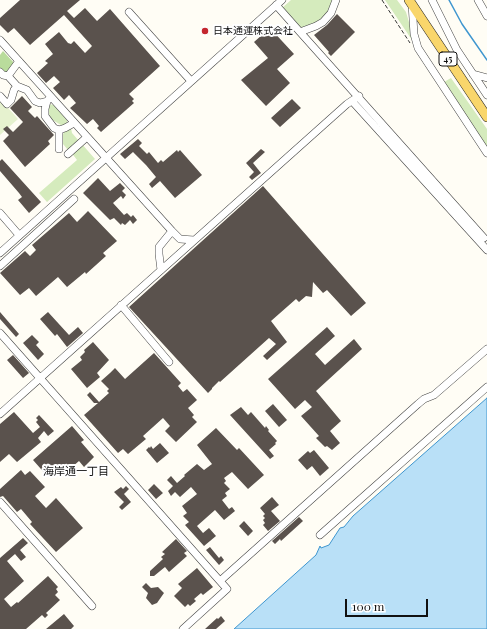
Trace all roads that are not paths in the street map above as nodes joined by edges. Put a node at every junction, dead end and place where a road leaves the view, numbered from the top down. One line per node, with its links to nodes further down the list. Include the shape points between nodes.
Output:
1 (282, 0): 6 (street)
2 (336, 0): 9 (street, via 324,22)
3 (432, 0): 12 (street)
4 (478, 0): 8 (street)
5 (411, 2): 24 (main road, 45); 30 (street, via 418,48)
6 (276, 5): 9 (street); 15 (street)
7 (129, 12): 15 (street)
8 (487, 16)
9 (300, 32): 21 (street)
10 (2, 45): 11 (street)
11 (19, 61): 13 (street); 16 (street)
12 (473, 74): 14 (street); 19 (street)
13 (3, 75): 17 (street)
14 (487, 78)
15 (190, 81): 31 (street)
16 (37, 82): 18 (street); 22 (street)
17 (18, 86): 18 (street); 20 (street, via 6,104)
18 (27, 90): 22 (street, via 35,101 40,103)
19 (487, 94)
20 (0, 96)
21 (359, 96): 23 (street); 36 (street)
22 (49, 99): 25 (street); 26 (street, via 44,109 45,116)
23 (352, 101): 37 (street); 38 (street)
24 (487, 117)
25 (74, 123): 26 (street); 27 (street)
26 (58, 130): 28 (street)
27 (87, 137): 29 (street); 31 (street)
28 (60, 149)
29 (68, 154)
30 (487, 154)
31 (105, 157): 34 (street); 35 (street)
32 (74, 199): 40 (street)
33 (0, 213): 35 (street)
34 (172, 231): 37 (street, via 180,239); 41 (street, via 159,247)
35 (19, 235): 39 (street)
36 (484, 238)
37 (194, 240): 41 (street)
38 (487, 250)
39 (0, 252)
40 (0, 266)
41 (161, 270): 42 (street)
42 (121, 305): 45 (street); 46 (street)
43 (0, 333): 46 (street)
44 (487, 349): 51 (street, via 434,395 418,404)
45 (169, 362)
46 (40, 378): 48 (street); 51 (street)
47 (487, 387): 50 (street)
48 (0, 414)
49 (0, 502): 52 (street)
50 (320, 535)
51 (220, 581): 53 (street, via 227,590)
52 (92, 606)
53 (183, 629)

